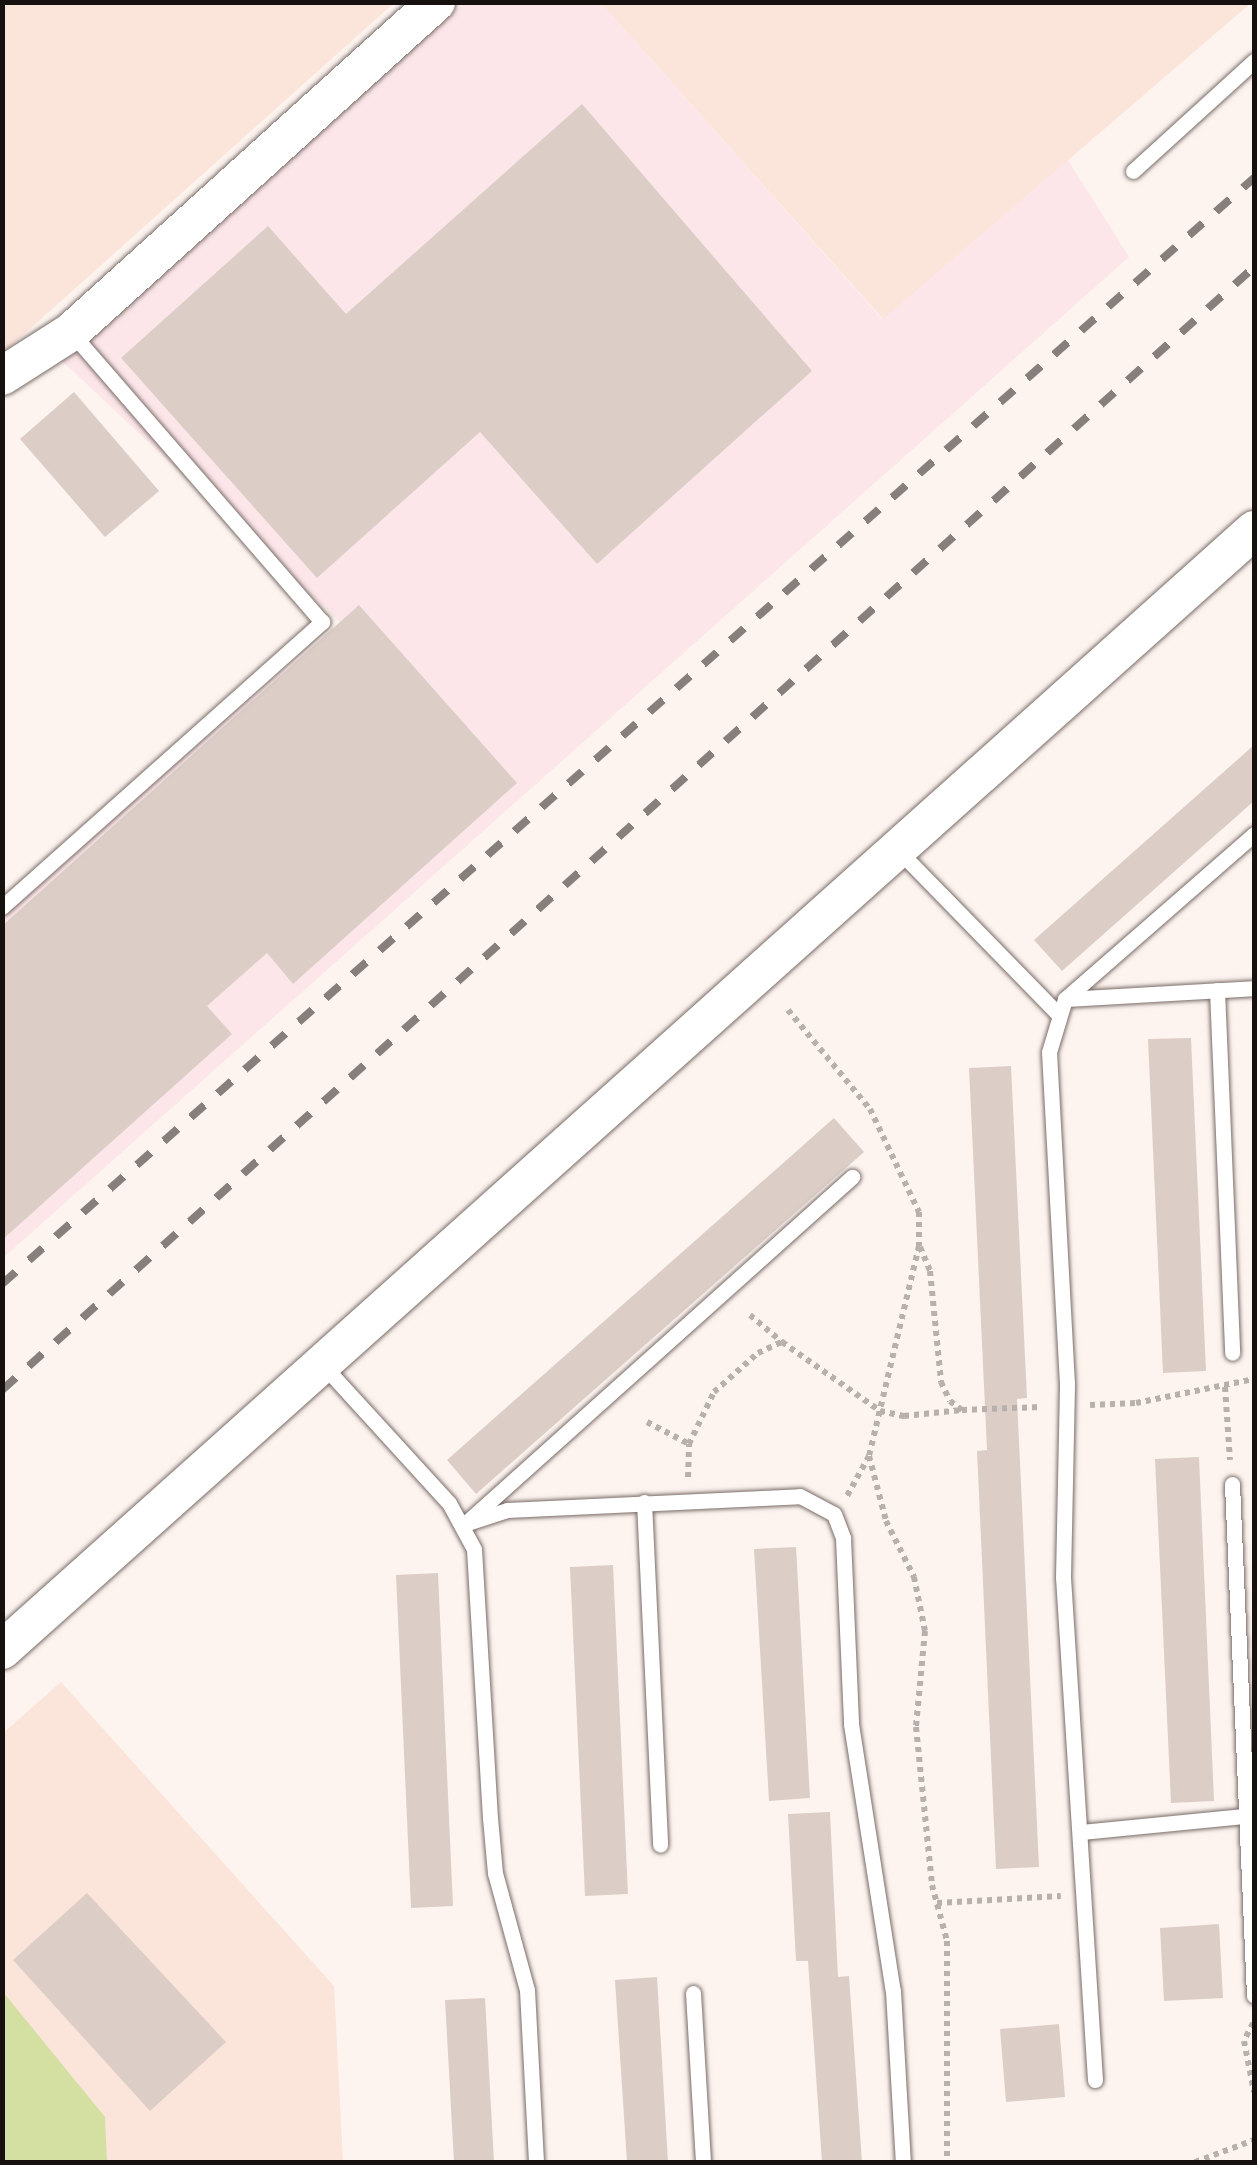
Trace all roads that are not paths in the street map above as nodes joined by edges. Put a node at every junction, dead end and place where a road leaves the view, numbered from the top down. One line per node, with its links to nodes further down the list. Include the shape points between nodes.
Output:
1 (436, 2): 4 (street)
2 (1254, 61): 3 (lane)
3 (1133, 171)
4 (71, 332): 5 (street); 9 (lane, via 322,622)
5 (2, 376)
6 (1254, 530): 8 (street)
7 (1254, 834): 12 (lane)
8 (898, 850): 12 (lane); 15 (street)
9 (2, 907)
10 (1254, 988): 11 (lane)
11 (1217, 990): 12 (lane); 14 (lane)
12 (1061, 1006): 21 (lane, via 1050,1052 1067,1384 1063,1578)
13 (852, 1177): 18 (lane)
14 (1232, 1353)
15 (322, 1364): 18 (lane); 19 (street)
16 (1232, 1484): 20 (lane)
17 (644, 1502): 18 (lane, via 508,1510); 22 (lane); 28 (lane, via 800,1496 834,1514 843,1538 851,1724 893,1991)
18 (464, 1524): 26 (lane, via 477,1578 495,1874 527,1990)
19 (2, 1650)
20 (1251, 1817): 21 (lane); 24 (lane)
21 (1081, 1832): 25 (lane)
22 (660, 1846)
23 (693, 1993): 27 (lane)
24 (1254, 1996)
25 (1096, 2080)
26 (536, 2162)
27 (703, 2162)
28 (903, 2162)

